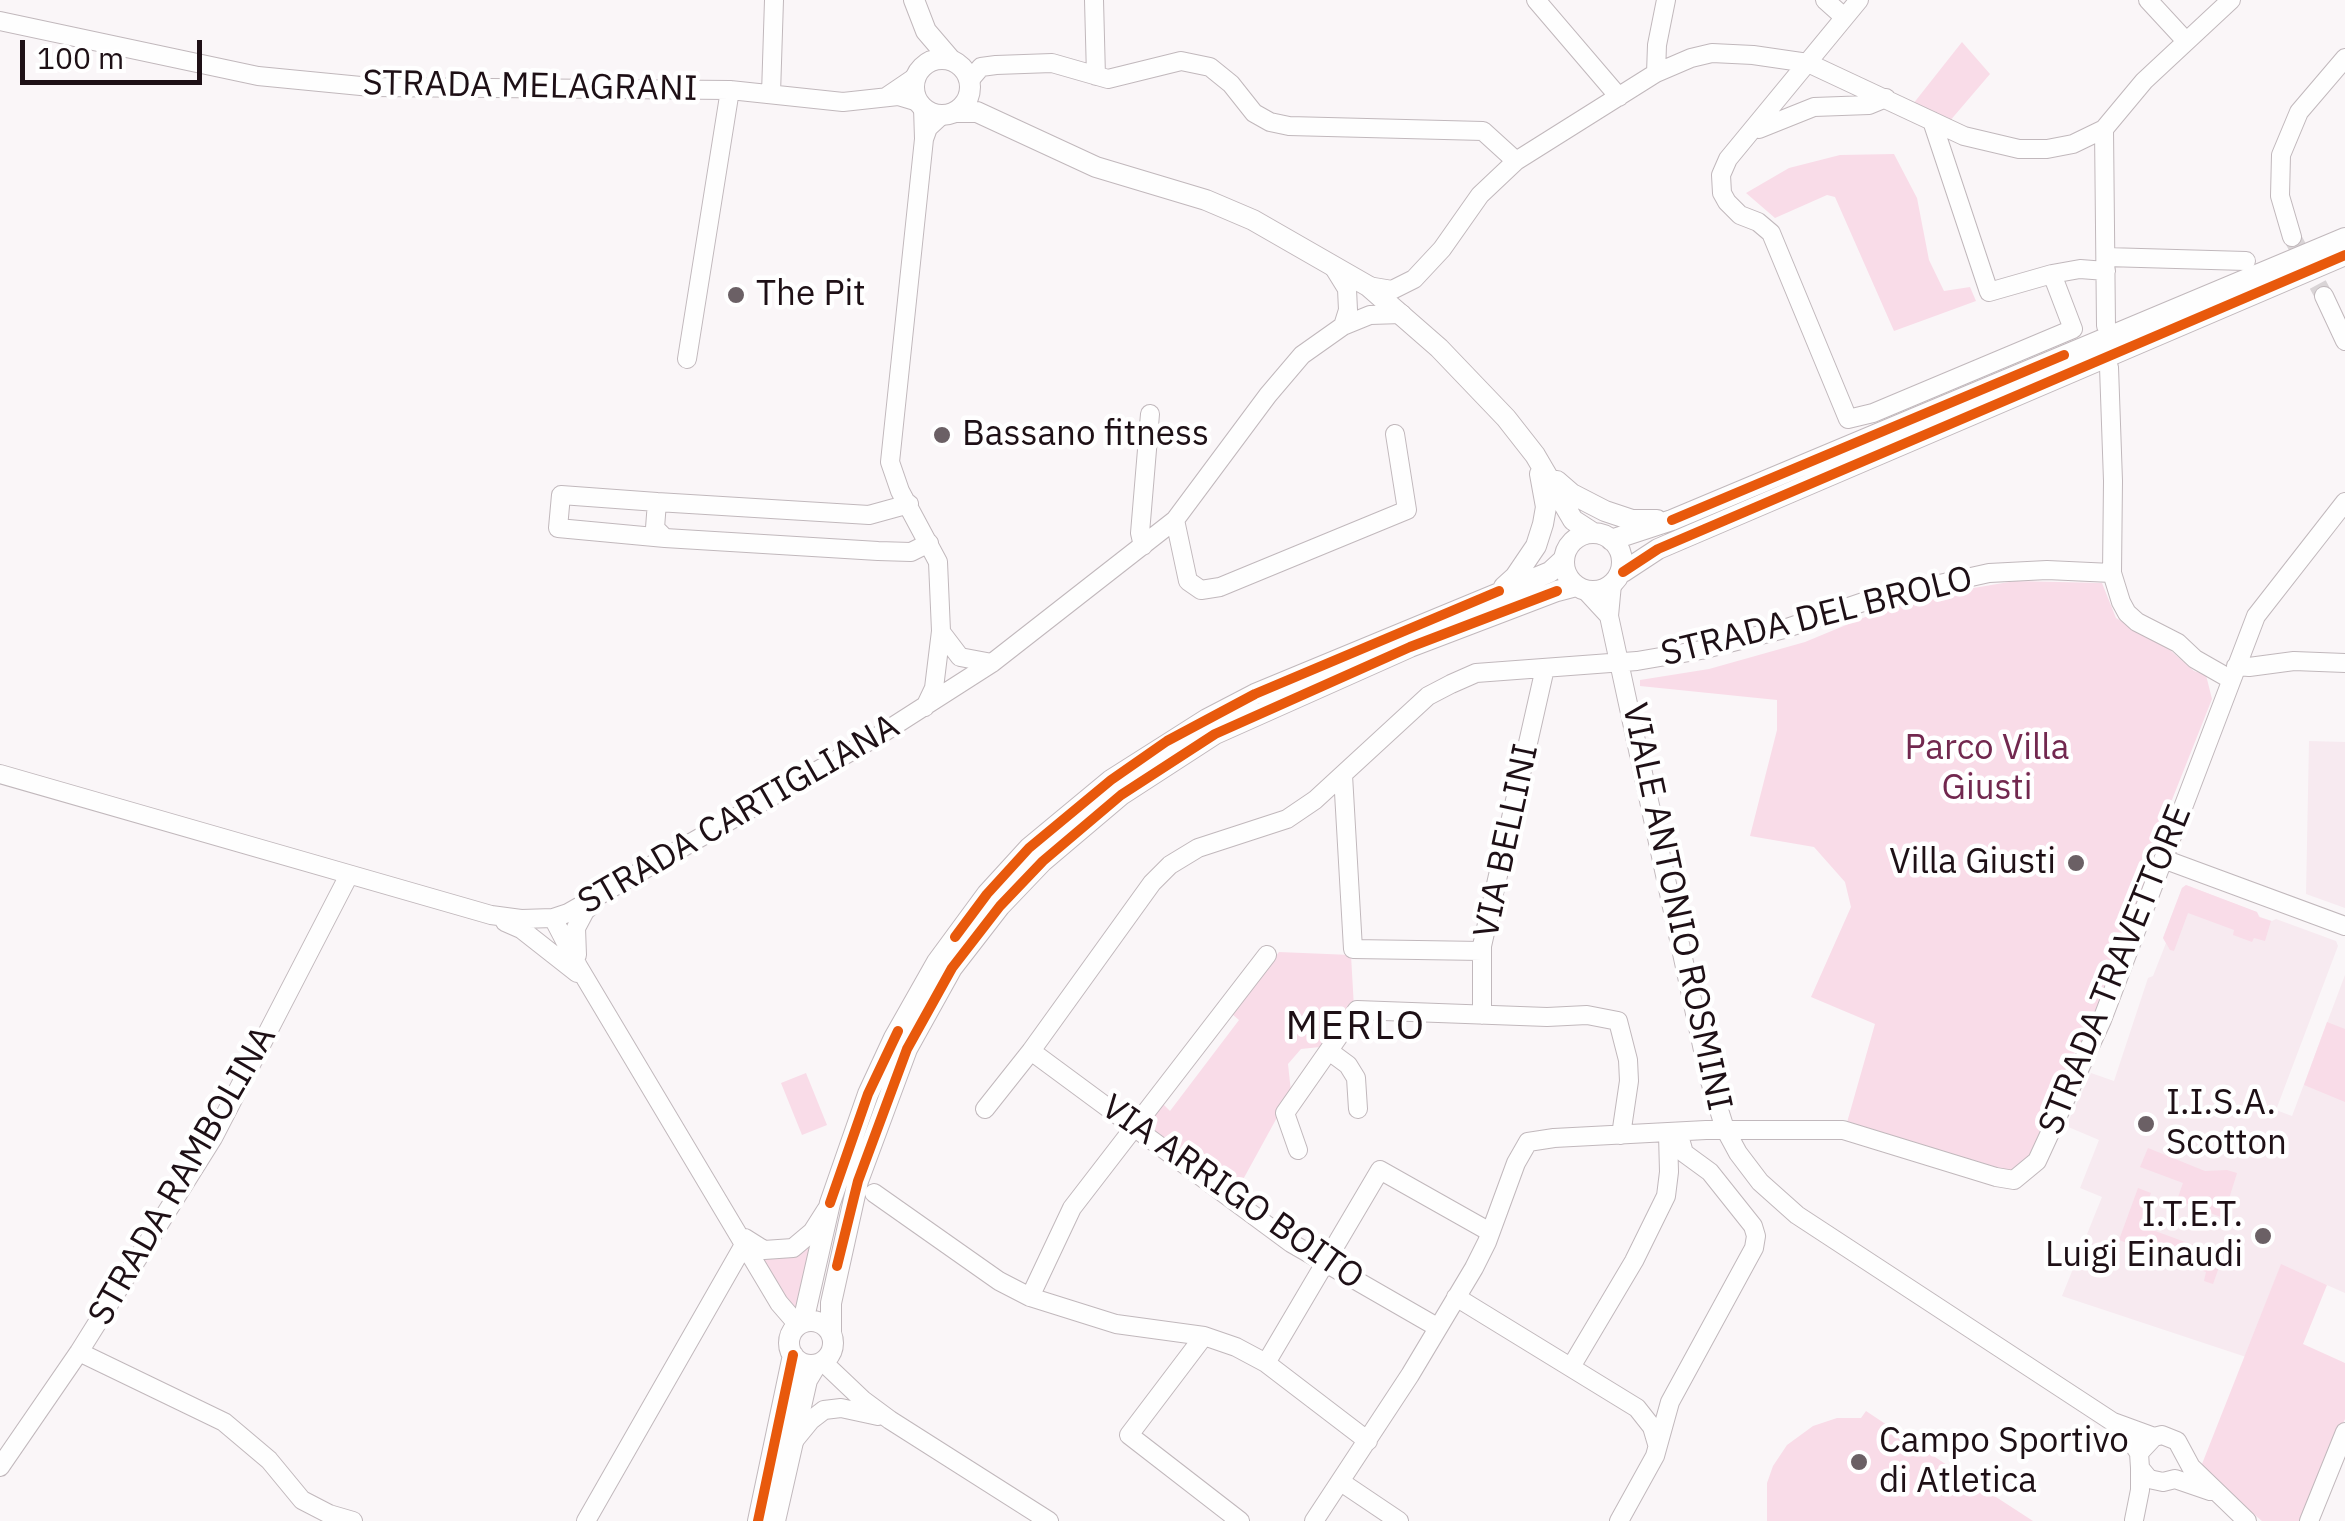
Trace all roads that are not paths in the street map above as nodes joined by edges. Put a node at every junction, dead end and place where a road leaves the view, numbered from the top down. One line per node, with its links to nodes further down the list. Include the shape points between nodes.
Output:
1 (774, 0): 22 (street)
2 (1094, 0): 19 (street)
3 (1536, 0): 24 (street)
4 (1666, 0): 17 (street)
5 (1825, 0): 10 (street)
6 (1859, 0): 10 (street)
7 (2148, 0): 12 (street)
8 (2231, 0): 12 (street)
9 (916, 6): 14 (main road, via 926,31); 18 (main road, via 922,37)
10 (1844, 17): 15 (street)
11 (0, 21): 21 (street, STRADA MELAGRANI, via 258,76 371,87)
12 (2186, 40): 29 (street)
13 (2345, 58): 32 (street, via 2299,112 2281,155 2280,196)
14 (952, 60): 16 (street); 18 (main road, via 929,61); 20 (main road)
15 (1808, 63): 17 (street, via 1712,54); 25 (street); 30 (street)
16 (996, 65): 19 (street, via 1052,63); 20 (street, via 981,67)
17 (1656, 73): 24 (street)
18 (916, 74): 23 (street, STRADA MELAGRANI); 26 (main road, via 914,90)
19 (1096, 76): 31 (street, via 1108,79 1181,61 1210,67 1270,122 1483,131)
20 (970, 85): 26 (main road, via 968,98); 28 (main road)
21 (730, 90): 22 (street, STRADA MELAGRANI); 46 (street)
22 (770, 94): 23 (street, STRADA MELAGRANI, via 842,102)
23 (886, 96): 26 (street, STRADA MELAGRANI)
24 (1619, 96): 31 (street)
25 (1886, 98): 27 (street); 30 (street, via 1869,106 1814,107)
26 (935, 109): 28 (main road, via 977,112); 52 (street, via 924,139 890,462)
27 (1932, 122): 29 (street, via 2020,150 2073,144); 38 (street, via 1989,292)
28 (1012, 128): 36 (main road, via 1096,167 1253,220)
29 (2104, 129): 37 (street)
30 (1754, 132): 38 (street, via 1728,159 1722,192 1740,214 1770,233 1848,419 2073,330)
31 (1516, 161): 39 (street, via 1480,195)
32 (2292, 237)
33 (2345, 238): 56 (main road)
34 (2345, 255): 63 (main road, via 1658,549)
35 (2246, 261): 37 (street)
36 (1331, 264): 40 (main road); 43 (street, via 1346,289)
37 (2106, 264): 38 (street); 44 (street)
38 (2052, 274)
39 (1414, 279): 40 (street, via 1392,290); 42 (street)
40 (1368, 286): 42 (main road)
41 (2324, 296): 45 (street)
42 (1408, 319): 43 (street, STRADA CARTIGLIANA, via 1370,315); 50 (main road, via 1476,385)
43 (1343, 326): 55 (street, STRADA CARTIGLIANA, via 1284,374)
44 (2106, 326)
45 (2345, 341)
46 (687, 360)
47 (2109, 366): 62 (street)
48 (1150, 414): 60 (street)
49 (1395, 434): 55 (street, via 1406,510 1220,588 1200,590 1188,581)
50 (1540, 462): 54 (main road); 56 (main road, via 1572,494 1605,511 1632,520); 65 (main road, via 1543,524 1522,569)
51 (657, 502): 52 (street, via 869,515); 58 (street, via 655,528); 58 (street, via 561,495 558,528)
52 (908, 504): 59 (street)
53 (2345, 505): 72 (street, STRADA TRAVETTORE, via 2256,616)
54 (1565, 506): 57 (main road, via 1574,520); 61 (main road)
55 (1176, 520): 60 (street, STRADA CARTIGLIANA)
56 (1672, 520): 57 (main road)
57 (1602, 536): 61 (main road, via 1580,536); 63 (main road, via 1620,552)
58 (665, 538): 59 (street, via 910,552)
59 (930, 543): 67 (street, via 938,562)
60 (1144, 546): 69 (street, STRADA CARTIGLIANA)
61 (1566, 553): 64 (main road, via 1566,573); 65 (main road, via 1550,572)
62 (2112, 573): 68 (street, STRADA DEL BROLO, via 1989,573 1872,599 1714,647); 72 (street, via 2126,613)
63 (1618, 578): 64 (main road, via 1595,592); 66 (street, VIALE ANTONIO ROSMINI)
64 (1581, 588): 66 (street); 110 (main road, via 1557,590 1410,648 1215,734 1121,794 1043,861 952,968 884,1103 842,1242)
65 (1499, 591): 100 (main road, via 1208,718 1111,780 1050,829 987,894 937,962 868,1094)
66 (1610, 616): 68 (street, VIALE ANTONIO ROSMINI)
67 (945, 655): 69 (street); 73 (street); 74 (street)
68 (1621, 662): 71 (street, STRADA DEL BROLO); 93 (street, VIALE ANTONIO ROSMINI)
69 (992, 663): 73 (street, STRADA CARTIGLIANA)
70 (2345, 663): 72 (street, via 2294,661)
71 (1545, 668): 76 (street, STRADA DEL BROLO, via 1476,673 1428,696); 83 (street, VIA BELLINI)
72 (2233, 672): 77 (street, STRADA TRAVETTORE)
73 (960, 685): 74 (street, STRADA CARTIGLIANA)
74 (924, 708): 79 (street, STRADA CARTIGLIANA)
75 (0, 774): 78 (street, STRADA CARTIGLIANA)
76 (1343, 775): 83 (street, via 1353,948); 89 (street, STRADA DEL BROLO, via 1287,819 1184,853 1159,876)
77 (2166, 860): 82 (street); 93 (street, STRADA TRAVETTORE, via 2037,1160 2014,1180 1843,1130)
78 (349, 875): 80 (street, STRADA CARTIGLIANA); 109 (street, STRADA RAMBOLINA, via 214,1138)
79 (602, 896): 81 (street, STRADA CARTIGLIANA); 85 (street, via 576,928)
80 (491, 915): 81 (street, STRADA CARTIGLIANA); 86 (street, via 521,930)
81 (554, 918): 85 (street)
82 (2345, 926)
83 (1482, 951): 87 (street, VIA BELLINI)
84 (1267, 955): 92 (street)
85 (578, 966): 86 (street)
86 (589, 984): 102 (street)
87 (1482, 1015): 88 (street, via 1357,1010); 95 (street, via 1618,1021 1629,1081)
88 (1328, 1051): 91 (street, via 1356,1078); 96 (street, via 1285,1113)
89 (1032, 1052): 90 (street, STRADA DEL BROLO); 92 (street, VIA ARRIGO BOITO)
90 (986, 1109)
91 (1358, 1109)
92 (1135, 1128): 103 (street, VIA ARRIGO BOITO); 104 (street, via 1072,1208)
93 (1725, 1129): 94 (street, STRADA TRAVETTORE); 116 (street, VIALE ANTONIO ROSMINI, via 1760,1182 1797,1216)
94 (1673, 1133): 95 (street, STRADA TRAVETTORE); 97 (street); 99 (street)
95 (1621, 1135): 101 (street, STRADA TRAVETTORE, via 1528,1142)
96 (1298, 1150)
97 (1700, 1164): 99 (street, via 1684,1170); 113 (street, via 1756,1236)
98 (874, 1193): 104 (street)
99 (1666, 1196): 112 (street)
100 (830, 1203): 102 (street, via 794,1248 764,1250); 107 (main road)
101 (1490, 1232): 103 (street, via 1380,1170); 105 (street, STRADA TRAVETTORE)
102 (741, 1237): 107 (street); 129 (street)
103 (1324, 1264): 106 (street, VIA ARRIGO BOITO); 111 (street)
104 (1030, 1297): 108 (street, via 1116,1324)
105 (1456, 1297): 106 (street, STRADA TRAVETTORE); 112 (street)
106 (1437, 1327): 119 (street, STRADA TRAVETTORE)
107 (796, 1335): 110 (main road, via 803,1364); 110 (main road, via 822,1324); 130 (main road)
108 (1204, 1336): 111 (street); 133 (street, via 1129,1435)
109 (78, 1352): 124 (street, STRADA RAMBOLINA); 128 (street, via 224,1422 302,1500)
110 (826, 1352): 115 (street, via 848,1385); 120 (main road, via 808,1380)
111 (1266, 1363): 119 (street)
112 (1571, 1367): 114 (street)
113 (1670, 1402): 114 (street); 121 (street)
114 (1637, 1408): 121 (street)
115 (890, 1420): 120 (street, via 860,1410 824,1410); 132 (street)
116 (2113, 1422): 118 (street, VIALE ANTONIO ROSMINI); 123 (street, VIALE ANTONIO ROSMINI)
117 (2345, 1432): 139 (street)
118 (2154, 1437): 122 (street, VIALE ANTONIO ROSMINI, via 2177,1441); 123 (street)
119 (1368, 1441): 126 (street, STRADA TRAVETTORE)
120 (793, 1442): 131 (main road)
121 (1658, 1446): 136 (street)
122 (2186, 1458): 125 (street, via 2182,1472); 127 (street, VIALE ANTONIO ROSMINI)
123 (2140, 1461): 125 (street, VIALE ANTONIO ROSMINI, via 2149,1479); 137 (street)
124 (0, 1467)
125 (2169, 1481): 127 (street, VIALE ANTONIO ROSMINI); 137 (street, via 2150,1494)
126 (1341, 1482): 134 (street, STRADA TRAVETTORE); 135 (street)
127 (2216, 1494): 138 (street, VIALE ANTONIO ROSMINI)
128 (353, 1521)
129 (586, 1521)
130 (758, 1521)
131 (775, 1521)
132 (1048, 1521)
133 (1240, 1521)
134 (1314, 1521)
135 (1399, 1521)
136 (1620, 1521)
137 (2133, 1521)
138 (2247, 1521)
139 (2308, 1521)

